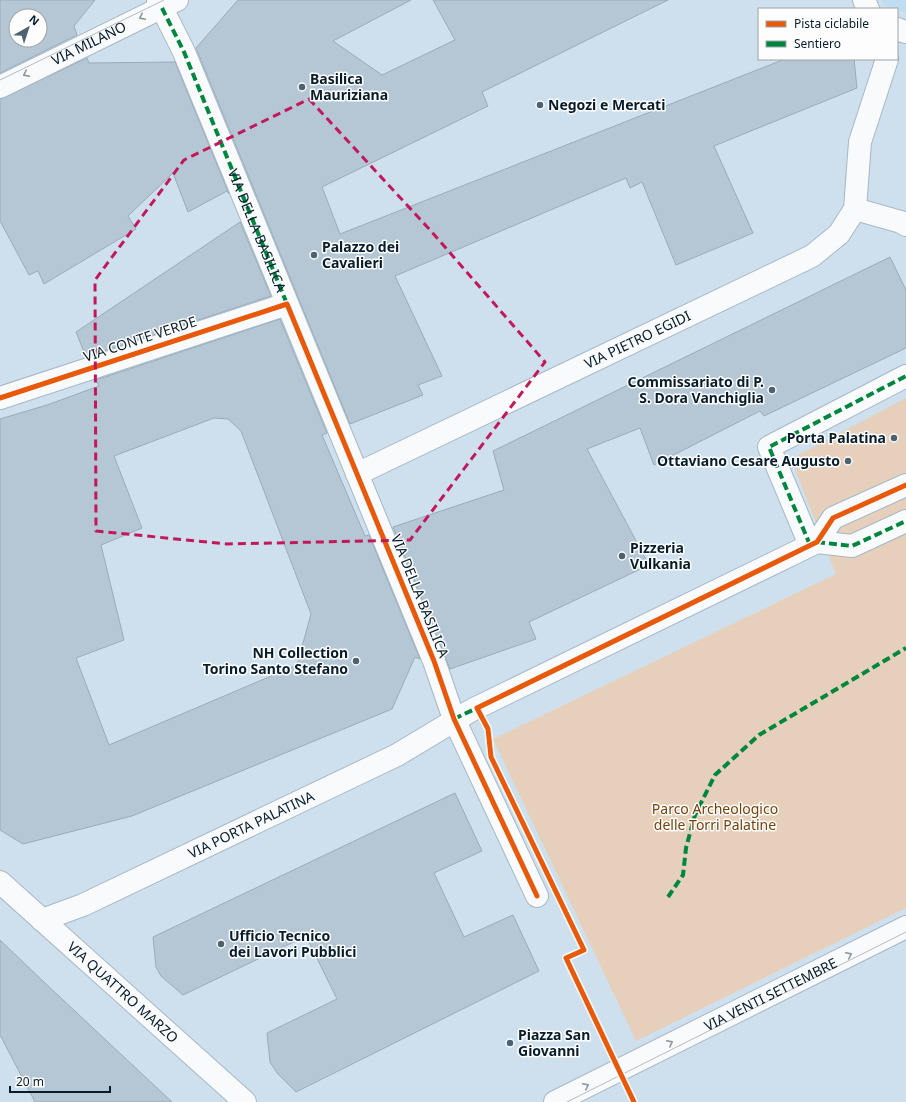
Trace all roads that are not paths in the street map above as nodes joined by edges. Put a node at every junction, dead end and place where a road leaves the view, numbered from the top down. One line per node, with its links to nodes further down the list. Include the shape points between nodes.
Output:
1 (166, 3): 3 (street, VIA MILANO, one-way to 3); 6 (street, VIA DELLA BASILICA)
2 (887, 60): 4 (street, via 860,142)
3 (0, 87)
4 (855, 209): 5 (street); 9 (street, VIA PIETRO EGIDI, via 839,234 812,256)
5 (906, 225)
6 (287, 304): 8 (street, VIA CONTE VERDE); 9 (street, VIA DELLA BASILICA)
7 (906, 376): 12 (street, via 769,447)
8 (0, 398)
9 (357, 474): 13 (street, VIA DELLA BASILICA, via 434,661)
10 (906, 485): 12 (street, via 833,518)
11 (906, 521): 12 (street, via 852,546)
12 (813, 544): 13 (street, VIA PORTA PALATINA)
13 (454, 720): 15 (street, VIA DELLA BASILICA); 16 (street, VIA PORTA PALATINA, via 397,755 83,905)
14 (0, 882): 16 (street, VIA QUATTRO MARZO)
15 (537, 896)
16 (42, 920): 18 (street, VIA QUATTRO MARZO)
17 (906, 927): 19 (street, VIA VENTI SETTEMBRE, one-way to 17)
18 (244, 1102)
19 (555, 1102)

